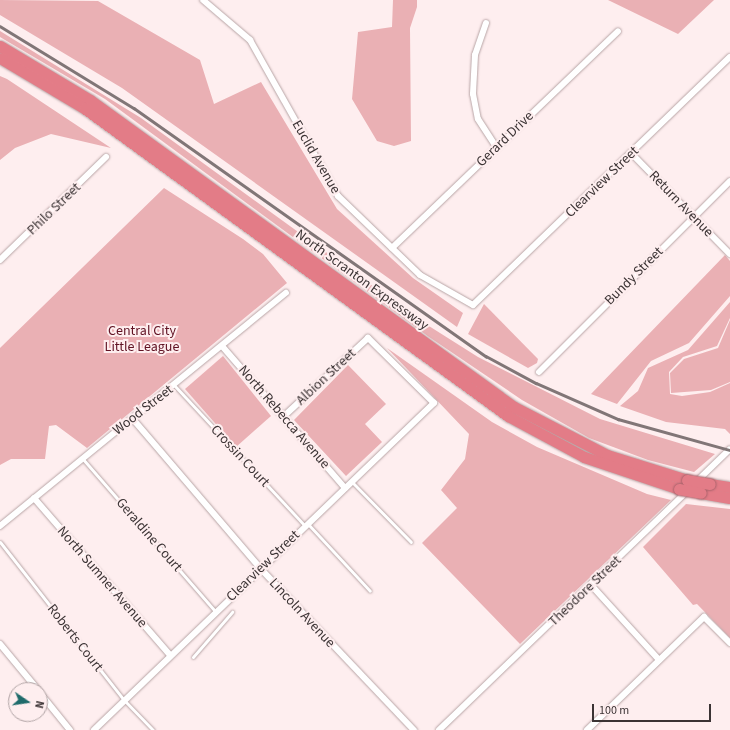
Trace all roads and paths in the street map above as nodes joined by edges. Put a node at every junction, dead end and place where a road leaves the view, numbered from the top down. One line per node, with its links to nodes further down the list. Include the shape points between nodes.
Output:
1 (203, 0): 12 (street, Euclid Avenue, via 250,40 338,196)
2 (486, 23): 7 (street, via 475,56 473,94 478,119)
3 (618, 31): 7 (street, Gerard Drive)
4 (0, 46): 26 (highway, North Scranton Expressway, bridge, via 90,100 514,407 607,455 687,480)
5 (730, 57): 8 (street, Clearview Street)
6 (0, 58): 29 (highway, North Scranton Expressway, bridge, via 96,117 508,416 590,460 679,489)
7 (496, 147): 12 (street, Gerard Drive)
8 (632, 154): 11 (street, Return Avenue); 16 (street, Clearview Street)
9 (106, 157): 14 (street, Philo Street)
10 (730, 182): 11 (street, Bundy Street)
11 (694, 216): 13 (street, Return Avenue); 19 (street, Bundy Street)
12 (392, 248): 16 (street, Euclid Avenue, via 420,275)
13 (730, 254)
14 (0, 260)
15 (286, 293): 18 (street, Wood Street)
16 (473, 306)
17 (368, 338): 21 (street, Albion Street); 25 (street, Clearview Street, via 434,403)
18 (222, 346): 20 (street, Wood Street); 21 (street, North Rebecca Avenue)
19 (539, 372)
20 (175, 386): 22 (street, Wood Street); 30 (lane, Crossin Court)
21 (283, 417): 27 (street, North Rebecca Avenue)
22 (132, 418): 24 (street, Wood Street); 34 (street, Lincoln Avenue)
23 (730, 449): 35 (street, Theodore Street)
24 (82, 458): 28 (street, Wood Street); 37 (lane, Geraldine Court)
25 (352, 482): 27 (street, Clearview Street); 33 (lane)
26 (730, 487)
27 (345, 488): 30 (street, Clearview Street)
28 (34, 498): 31 (street, Wood Street); 41 (street, North Sumner Avenue)
29 (730, 498)
30 (306, 524): 34 (street, Clearview Street); 36 (lane, Crossin Court)
31 (0, 526)
32 (0, 542): 45 (lane, Roberts Court)
33 (411, 542)
34 (260, 568): 37 (street, Clearview Street); 50 (street, Lincoln Avenue)
35 (592, 586): 43 (street); 51 (street, Theodore Street)
36 (370, 591)
37 (215, 611): 41 (street, Clearview Street)
38 (232, 612): 42 (lane)
39 (730, 643): 43 (street, via 704,617)
40 (0, 644): 44 (street)
41 (170, 656): 45 (street, Clearview Street)
42 (193, 657)
43 (659, 660): 52 (street)
44 (31, 682)
45 (124, 700): 48 (street, Clearview Street); 49 (lane, Roberts Court)
46 (48, 703): 47 (street)
47 (70, 730)
48 (94, 730)
49 (153, 730)
50 (414, 730)
51 (438, 730)
52 (587, 730)

